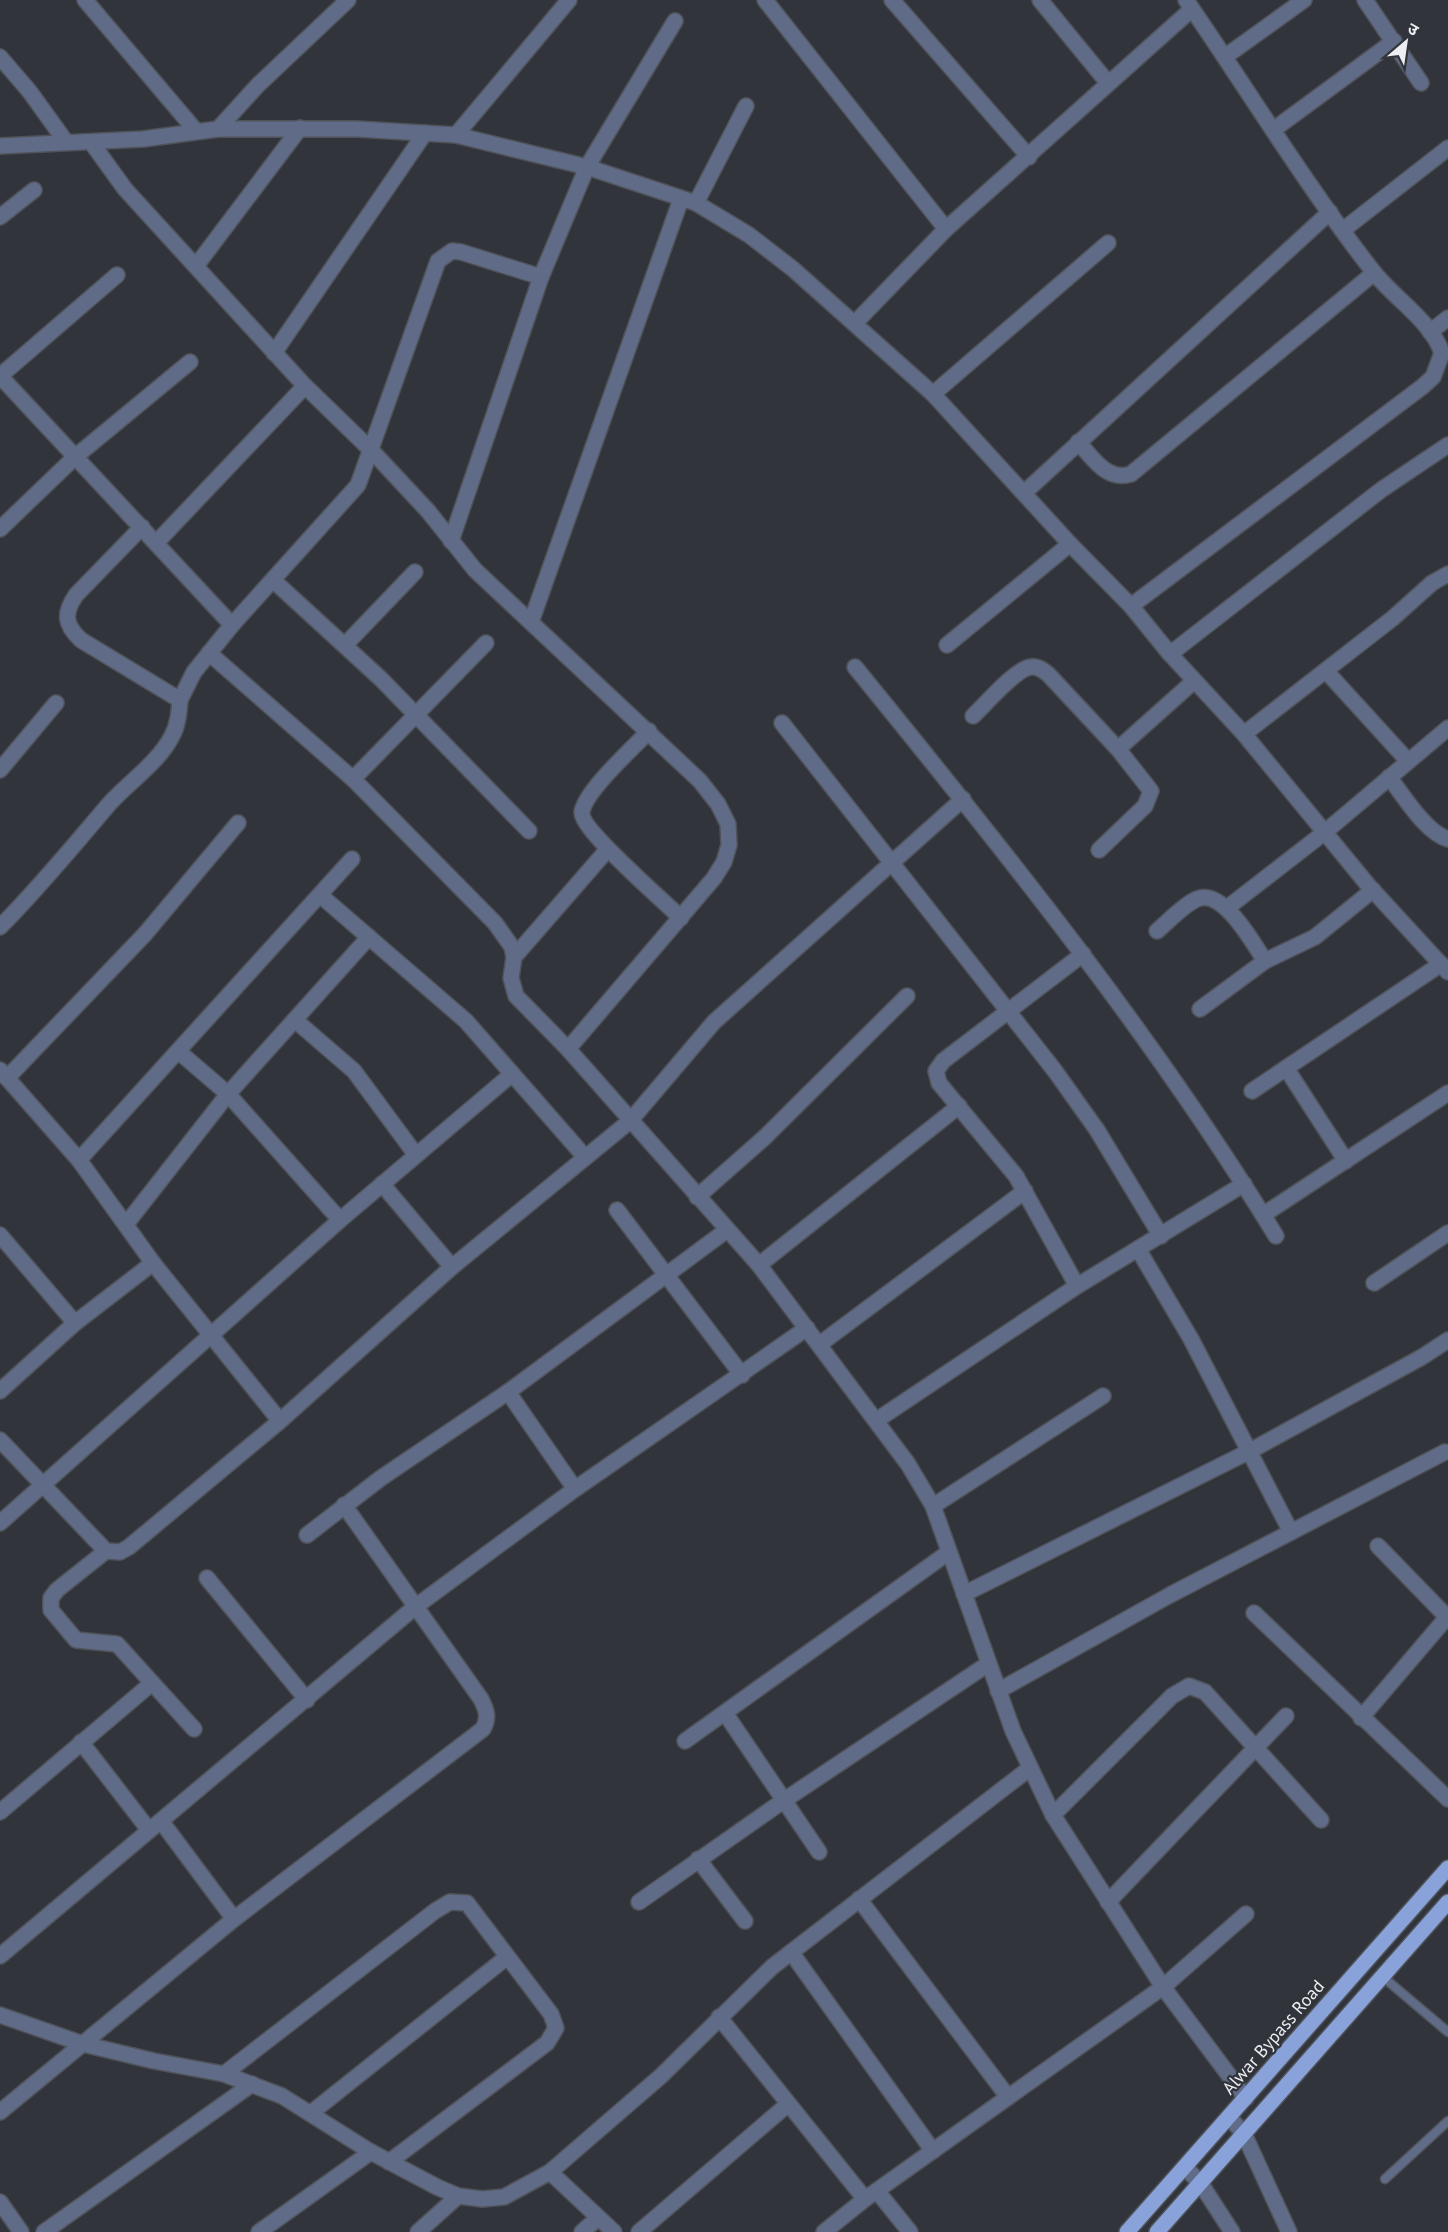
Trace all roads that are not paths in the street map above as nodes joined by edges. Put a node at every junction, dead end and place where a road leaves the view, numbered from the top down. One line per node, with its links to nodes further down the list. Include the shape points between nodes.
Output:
1 (85, 0): 20 (street)
2 (348, 0): 18 (street, via 258,85)
3 (569, 0): 22 (street)
4 (765, 0): 33 (street)
5 (892, 0): 27 (street)
6 (1040, 0): 14 (street)
7 (1304, 0): 12 (street)
8 (1365, 0): 11 (street)
9 (1189, 4): 12 (street); 14 (street)
10 (675, 21): 28 (street)
11 (1394, 42): 15 (street); 19 (street)
12 (1226, 56): 19 (street)
13 (0, 57): 23 (street)
14 (1108, 82): 27 (street)
15 (1421, 83)
16 (746, 106): 30 (street)
17 (300, 128): 18 (street); 21 (street); 36 (street)
18 (218, 129): 20 (street)
19 (1273, 130): 31 (street)
20 (196, 131): 24 (street)
21 (425, 133): 22 (street); 43 (street)
22 (456, 135): 28 (street)
23 (66, 142): 24 (street); 25 (street)
24 (91, 142): 36 (street, via 125,189)
25 (0, 146)
26 (1448, 148): 34 (street)
27 (1029, 157): 33 (street)
28 (587, 167): 30 (street); 39 (street)
29 (34, 190): 32 (street)
30 (688, 201): 41 (street, via 749,235); 62 (street)
31 (1330, 212): 34 (street); 48 (street)
32 (0, 217)
33 (946, 229): 41 (street)
34 (1343, 230): 37 (street)
35 (1108, 243): 47 (street)
36 (196, 266): 43 (street)
37 (1374, 273): 42 (street); 48 (street, via 1131,474 1111,475)
38 (117, 275): 45 (street)
39 (542, 277): 50 (street, via 461,252 444,254 433,271); 56 (street)
40 (1448, 318): 42 (street)
41 (855, 322): 47 (street)
42 (1430, 332): 61 (street, via 1442,353 1433,377)
43 (274, 353): 46 (street)
44 (190, 362): 51 (street)
45 (0, 376): 51 (street)
46 (305, 386): 50 (street); 55 (street)
47 (933, 394): 52 (street)
48 (1078, 442): 52 (street)
49 (1448, 445): 68 (street, via 1381,490)
50 (372, 451): 56 (street); 60 (street, via 358,485 346,501)
51 (75, 457): 53 (street); 54 (street)
52 (1025, 492): 57 (street)
53 (142, 527): 55 (street); 72 (street, via 76,595 66,618 81,640)
54 (0, 529)
55 (157, 542): 63 (street)
56 (451, 542): 62 (street)
57 (1070, 544): 61 (street); 66 (street)
58 (415, 572): 65 (street)
59 (1448, 574): 70 (street)
60 (274, 581): 63 (street); 65 (street)
61 (1131, 606): 68 (street)
62 (531, 622): 78 (street)
63 (232, 625): 67 (street)
64 (486, 643): 74 (street)
65 (345, 645): 74 (street)
66 (947, 645)
67 (209, 653): 72 (street); 84 (street)
68 (1170, 654): 71 (street)
69 (855, 667): 85 (street)
70 (1326, 671): 79 (street); 81 (street)
71 (1194, 681): 79 (street); 80 (street)
72 (180, 700): 98 (street, via 172,736 157,756)
73 (56, 703): 82 (street)
74 (416, 714): 84 (street); 87 (street)
75 (973, 716): 80 (street, via 1017,674 1038,667)
76 (782, 723): 93 (street)
77 (1448, 728): 81 (street)
78 (649, 731): 90 (street, via 591,794 582,811 582,819); 97 (street, via 700,781 728,824 729,845 724,862)
79 (1244, 734): 88 (street)
80 (1118, 749): 91 (street, via 1148,785 1150,799)
81 (1408, 761): 83 (street)
82 (0, 770)
83 (1389, 777): 88 (street); 89 (street, via 1430,828)
84 (353, 779): 102 (street, via 495,923 512,947)
85 (963, 799): 93 (street); 101 (street)
86 (238, 823): 112 (street, via 145,934)
87 (528, 831)
88 (1325, 832): 94 (street); 96 (street)
89 (1448, 839)
90 (609, 849): 97 (street); 102 (street)
91 (1099, 850)
92 (352, 859): 95 (street)
93 (890, 863): 107 (street); 118 (street, via 714,1022)
94 (1373, 890): 103 (street, via 1315,938); 104 (street)
95 (320, 894): 100 (street); 110 (street)
96 (1227, 908): 99 (street, via 1216,899 1196,899); 103 (street)
97 (681, 918): 109 (street)
98 (0, 927)
99 (1157, 931)
100 (369, 937): 108 (street); 113 (street, via 466,1021)
101 (1083, 954): 107 (street); 124 (street, via 1153,1048)
102 (514, 957): 109 (street, via 511,978 516,996)
103 (1265, 961): 106 (street)
104 (1444, 968): 111 (street)
105 (907, 996): 126 (street, via 764,1138)
106 (1200, 1009)
107 (1009, 1010): 117 (street, via 939,1065 936,1077); 134 (street, via 1097,1130)
108 (295, 1020): 116 (street); 119 (street, via 354,1071)
109 (568, 1049): 118 (street)
110 (178, 1051): 116 (street); 121 (street)
111 (1286, 1068): 114 (street); 122 (street)
112 (3, 1074): 121 (street)
113 (512, 1074): 119 (street); 120 (street)
114 (1252, 1091)
115 (1448, 1093): 122 (street)
116 (228, 1094): 129 (street); 130 (street)
117 (959, 1106): 125 (street); 138 (street)
118 (630, 1121): 120 (street); 126 (street)
119 (417, 1155): 123 (street)
120 (585, 1157): 139 (street)
121 (80, 1160): 130 (street)
122 (1346, 1161): 128 (street)
123 (382, 1184): 129 (street); 139 (street)
124 (1244, 1184): 128 (street); 134 (street)
125 (1025, 1191): 142 (street); 147 (street)
126 (697, 1197): 131 (street)
127 (617, 1210): 140 (street)
128 (1263, 1215): 135 (street)
129 (340, 1220): 145 (street)
130 (127, 1223): 137 (street)
131 (727, 1230): 138 (street); 140 (street)
132 (1448, 1233): 141 (street)
133 (0, 1235): 143 (street)
134 (1161, 1236): 136 (street)
135 (1276, 1236)
136 (1138, 1249): 142 (street); 155 (street)
137 (153, 1263): 143 (street); 145 (street)
138 (759, 1265): 144 (street)
139 (452, 1267): 153 (street)
140 (665, 1273): 148 (street); 150 (street)
141 (1374, 1283)
142 (1077, 1286): 152 (street)
143 (75, 1323): 149 (street)
144 (807, 1328): 147 (street); 148 (street)
145 (210, 1336): 153 (street); 157 (street)
146 (1448, 1340): 155 (street)
147 (820, 1344): 152 (street)
148 (742, 1374): 158 (street)
149 (0, 1391)
150 (508, 1392): 158 (street); 159 (street)
151 (1103, 1396): 160 (street)
152 (877, 1420): 160 (street)
153 (280, 1421): 165 (street, via 129,1547 120,1552)
154 (0, 1440): 157 (street)
155 (1250, 1450): 162 (street); 168 (street)
156 (1445, 1452): 162 (street)
157 (43, 1484): 161 (street); 165 (street)
158 (575, 1489): 169 (street)
159 (344, 1505): 163 (street); 169 (street)
160 (933, 1506): 166 (street)
161 (0, 1523)
162 (1291, 1532): 174 (street)
163 (307, 1535)
164 (1378, 1545): 171 (street)
165 (106, 1551): 173 (street, via 57,1590 51,1598 51,1610 76,1640 117,1644)
166 (949, 1552): 168 (street); 176 (street)
167 (207, 1578): 175 (street)
168 (964, 1594): 172 (street)
169 (415, 1606): 175 (street); 198 (street, via 481,1699 487,1711 483,1729)
170 (1254, 1613): 178 (street)
171 (1448, 1617): 178 (street)
172 (988, 1664): 174 (street); 185 (street)
173 (152, 1683): 179 (street); 181 (street)
174 (998, 1691): 183 (street)
175 (307, 1700): 189 (street)
176 (725, 1713): 180 (street); 185 (street)
177 (1286, 1716): 182 (street)
178 (1361, 1718): 184 (street)
179 (194, 1729)
180 (685, 1741)
181 (81, 1742): 186 (street); 189 (street)
182 (1254, 1748): 187 (street, via 1205,1692 1189,1686 1172,1696); 188 (street); 195 (street)
183 (1030, 1768): 187 (street); 193 (street)
184 (1448, 1799)
185 (783, 1801): 190 (street); 191 (street)
186 (0, 1812)
187 (1053, 1815): 195 (street)
188 (1321, 1820)
189 (155, 1826): 198 (street); 201 (street)
190 (819, 1852)
191 (698, 1859): 194 (street); 199 (street)
192 (1448, 1868): 212 (main road, Alwar Bypass Road)
193 (859, 1899): 200 (street); 211 (street)
194 (639, 1902)
195 (1108, 1902): 204 (street)
196 (1448, 1902): 203 (main road)
197 (1246, 1914): 204 (street)
198 (234, 1919): 208 (street)
199 (746, 1921)
200 (791, 1952): 206 (street); 219 (street)
201 (0, 1956)
202 (507, 1957): 209 (street, via 467,1903 450,1902); 215 (street); 221 (street, via 551,2014 556,2028 552,2036)
203 (1383, 1977): 207 (lane); 218 (main road)
204 (1163, 1987): 211 (street); 212 (street)
205 (0, 2015): 208 (street)
206 (719, 2017): 213 (street); 223 (street, via 661,2076)
207 (1448, 2032)
208 (83, 2044): 209 (street); 214 (street)
209 (224, 2074): 210 (street)
210 (252, 2084): 215 (street); 231 (street)
211 (1008, 2097): 219 (street)
212 (1246, 2098): 216 (main road, Alwar Bypass Road)
213 (787, 2104): 226 (street); 236 (street)
214 (0, 2112)
215 (310, 2113): 220 (street)
216 (1229, 2117): 218 (street); 222 (main road, Alwar Bypass Road)
217 (1448, 2121): 224 (lane)
218 (1244, 2134): 225 (main road); 242 (street)
219 (933, 2151): 226 (street)
220 (371, 2152): 221 (street); 232 (street)
221 (389, 2162): 227 (street)
222 (1185, 2167): 225 (street); 239 (main road, Alwar Bypass Road)
223 (550, 2172): 227 (street, via 504,2197); 229 (street)
224 (1385, 2179)
225 (1201, 2184): 240 (main road); 241 (street)
226 (871, 2195): 237 (street); 238 (street)
227 (458, 2196): 233 (street)
228 (0, 2202): 230 (street)
229 (597, 2218): 234 (street); 235 (street)
230 (21, 2232)
231 (44, 2232)
232 (259, 2232)
233 (418, 2232)
234 (582, 2232)
235 (614, 2232)
236 (639, 2232)
237 (824, 2232)
238 (910, 2232)
239 (1127, 2232)
240 (1157, 2232)
241 (1232, 2232)
242 (1289, 2232)

